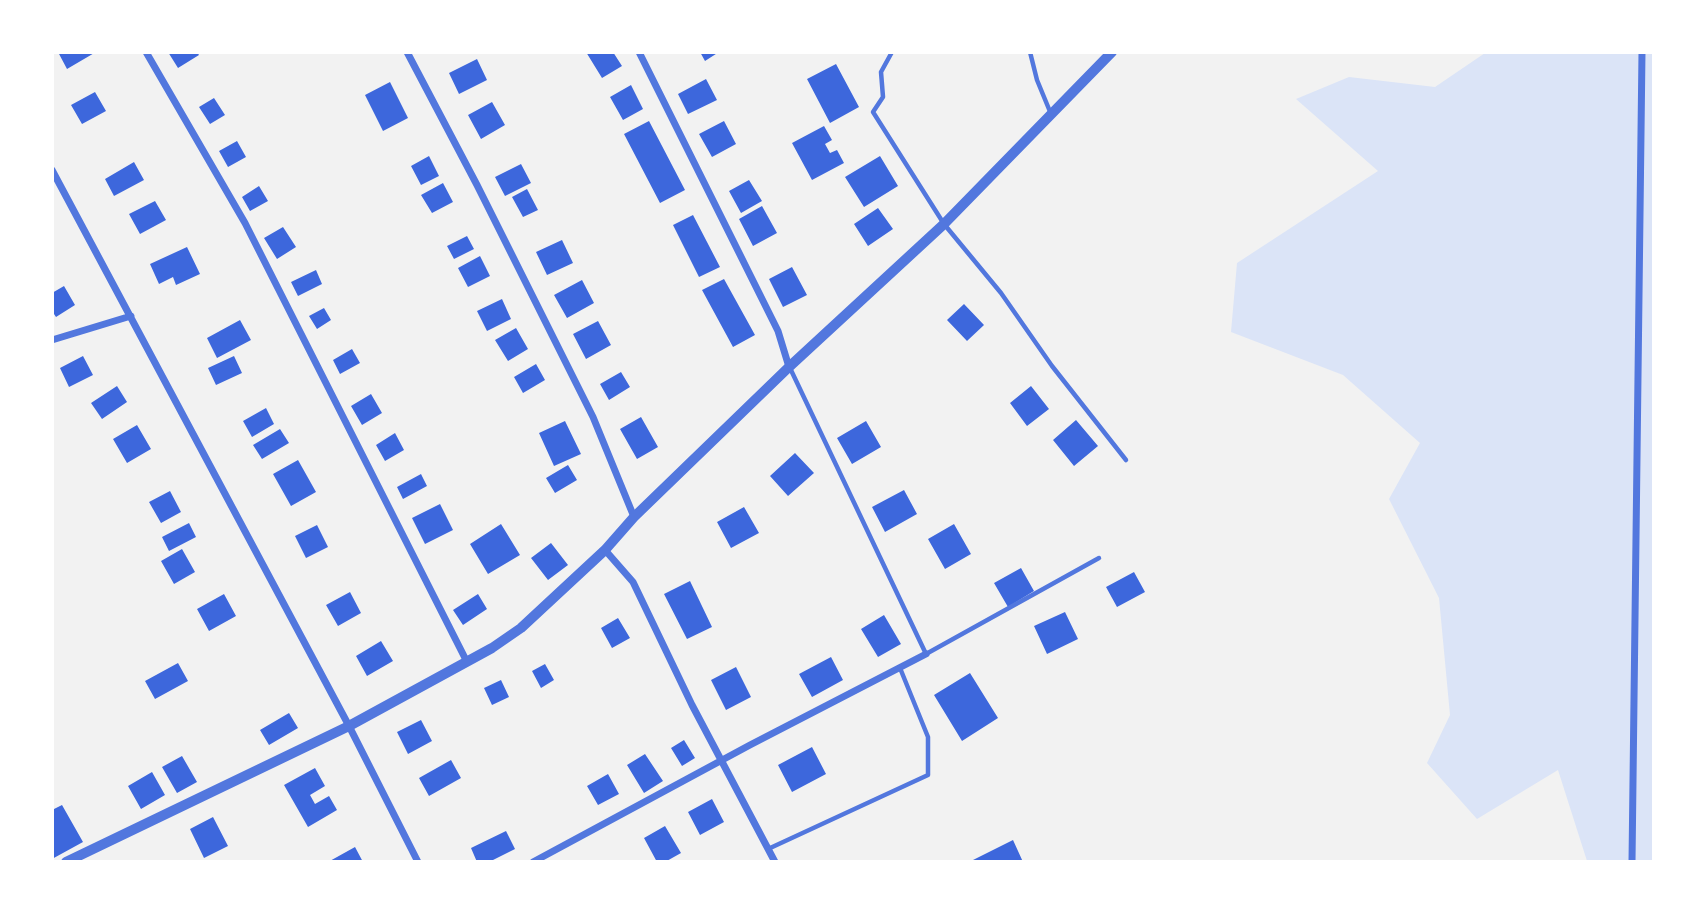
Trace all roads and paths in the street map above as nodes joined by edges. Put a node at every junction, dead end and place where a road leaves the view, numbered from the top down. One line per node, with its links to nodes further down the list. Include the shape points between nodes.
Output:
1 (146, 52): 19 (street, via 245,223)
2 (407, 52): 15 (street, via 587,404)
3 (639, 52): 13 (street, via 778,331)
4 (892, 52): 10 (lane, via 881,72 883,97 873,112)
5 (1030, 52): 8 (lane)
6 (1112, 52): 8 (street)
7 (1642, 52): 28 (street)
8 (1051, 114): 10 (street)
9 (52, 170): 11 (street)
10 (944, 224): 13 (street); 14 (lane)
11 (131, 316): 12 (street); 21 (street)
12 (52, 340)
13 (789, 367): 15 (street); 18 (lane)
14 (1126, 460)
15 (634, 517): 16 (street)
16 (605, 550): 19 (street, via 521,628); 22 (street, via 633,582)
17 (1099, 558): 18 (lane)
18 (926, 654): 20 (street)
19 (467, 662): 21 (street)
20 (900, 668): 22 (street); 23 (lane, via 928,737 928,775)
21 (349, 726): 24 (street); 25 (street)
22 (722, 760): 23 (street); 26 (street)
23 (768, 849): 27 (street)
24 (66, 862)
25 (418, 862)
26 (533, 862)
27 (775, 862)
28 (1632, 862)

